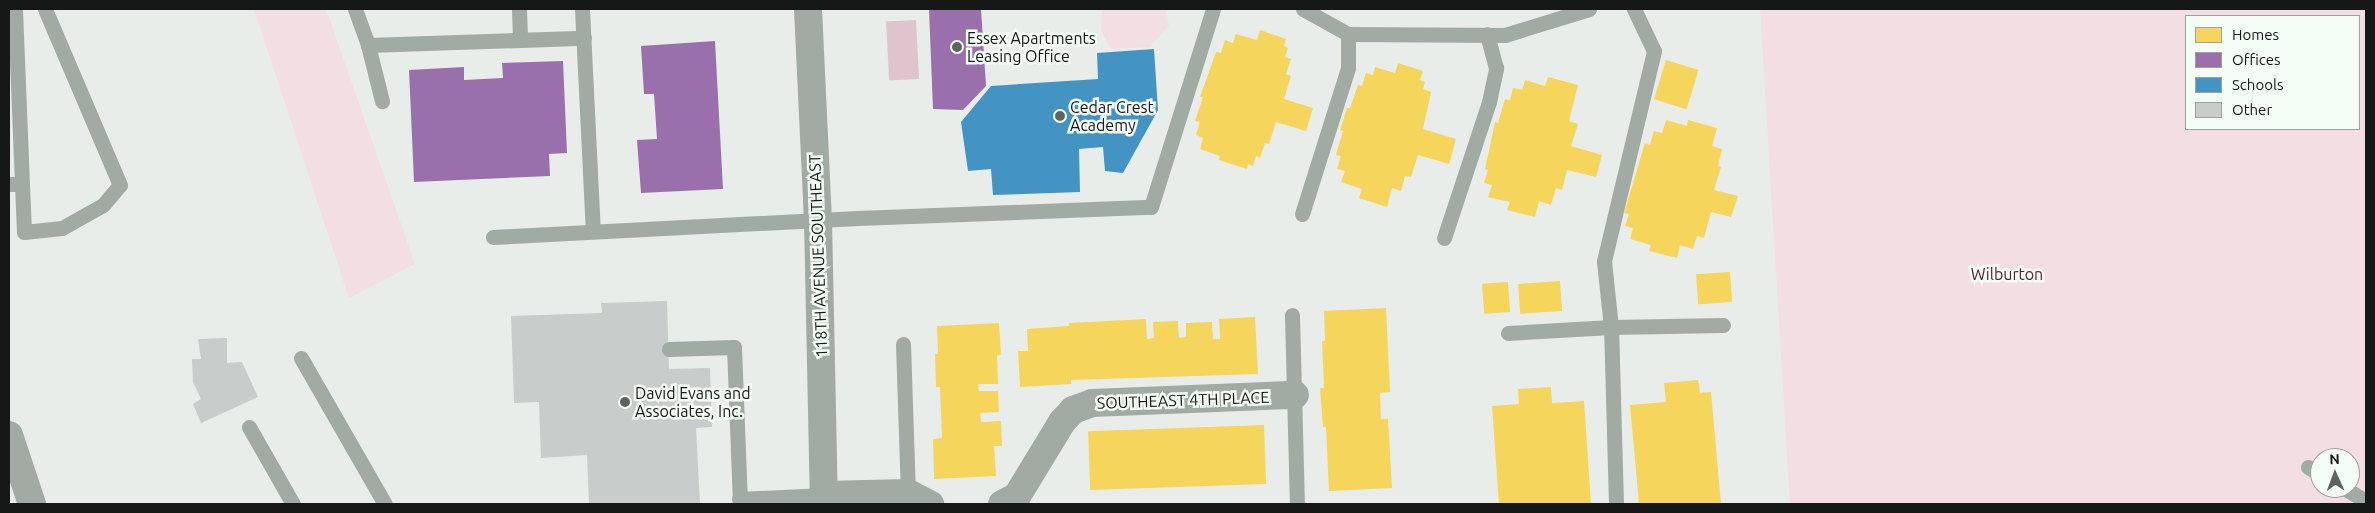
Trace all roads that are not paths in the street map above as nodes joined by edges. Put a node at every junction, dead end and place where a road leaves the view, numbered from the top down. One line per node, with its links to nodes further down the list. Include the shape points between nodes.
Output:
1 (15, 9): 17 (lane)
2 (44, 9): 17 (lane, via 120,185 103,205 62,228 24,232)
3 (355, 9): 15 (lane)
4 (519, 9): 14 (lane)
5 (582, 9): 13 (lane)
6 (808, 9): 19 (street, 118TH AVENUE SOUTHEAST)
7 (1213, 9): 19 (lane, via 1151,207)
8 (1303, 9): 11 (lane)
9 (1589, 9): 12 (lane, via 1505,35)
10 (1634, 9): 25 (lane, via 1654,51 1604,261)
11 (1348, 34): 12 (lane); 18 (lane, via 1348,68)
12 (1487, 34): 22 (lane, via 1496,68 1490,102)
13 (584, 38): 14 (lane); 20 (lane)
14 (520, 40): 15 (lane)
15 (368, 45): 16 (lane)
16 (382, 101)
17 (15, 184)
18 (1302, 214)
19 (818, 220): 20 (lane); 34 (street, 118TH AVENUE SOUTHEAST)
20 (593, 230): 21 (lane)
21 (493, 237)
22 (1444, 238)
23 (1292, 315): 30 (lane)
24 (1723, 325): 25 (lane)
25 (1611, 327): 26 (lane); 41 (lane)
26 (1508, 333)
27 (903, 344): 33 (lane)
28 (669, 349): 35 (lane, via 734,347)
29 (301, 358): 38 (lane)
30 (1295, 396): 39 (street, SOUTHEAST 4TH PLACE, via 1092,403 1074,410 1062,422 1017,496); 40 (lane)
31 (249, 427): 37 (lane)
32 (9, 435): 36 (street)
33 (919, 499): 34 (street)
34 (824, 500): 35 (lane)
35 (740, 502)
36 (32, 504)
37 (293, 504)
38 (385, 504)
39 (1002, 504)
40 (1297, 504)
41 (1616, 504)

